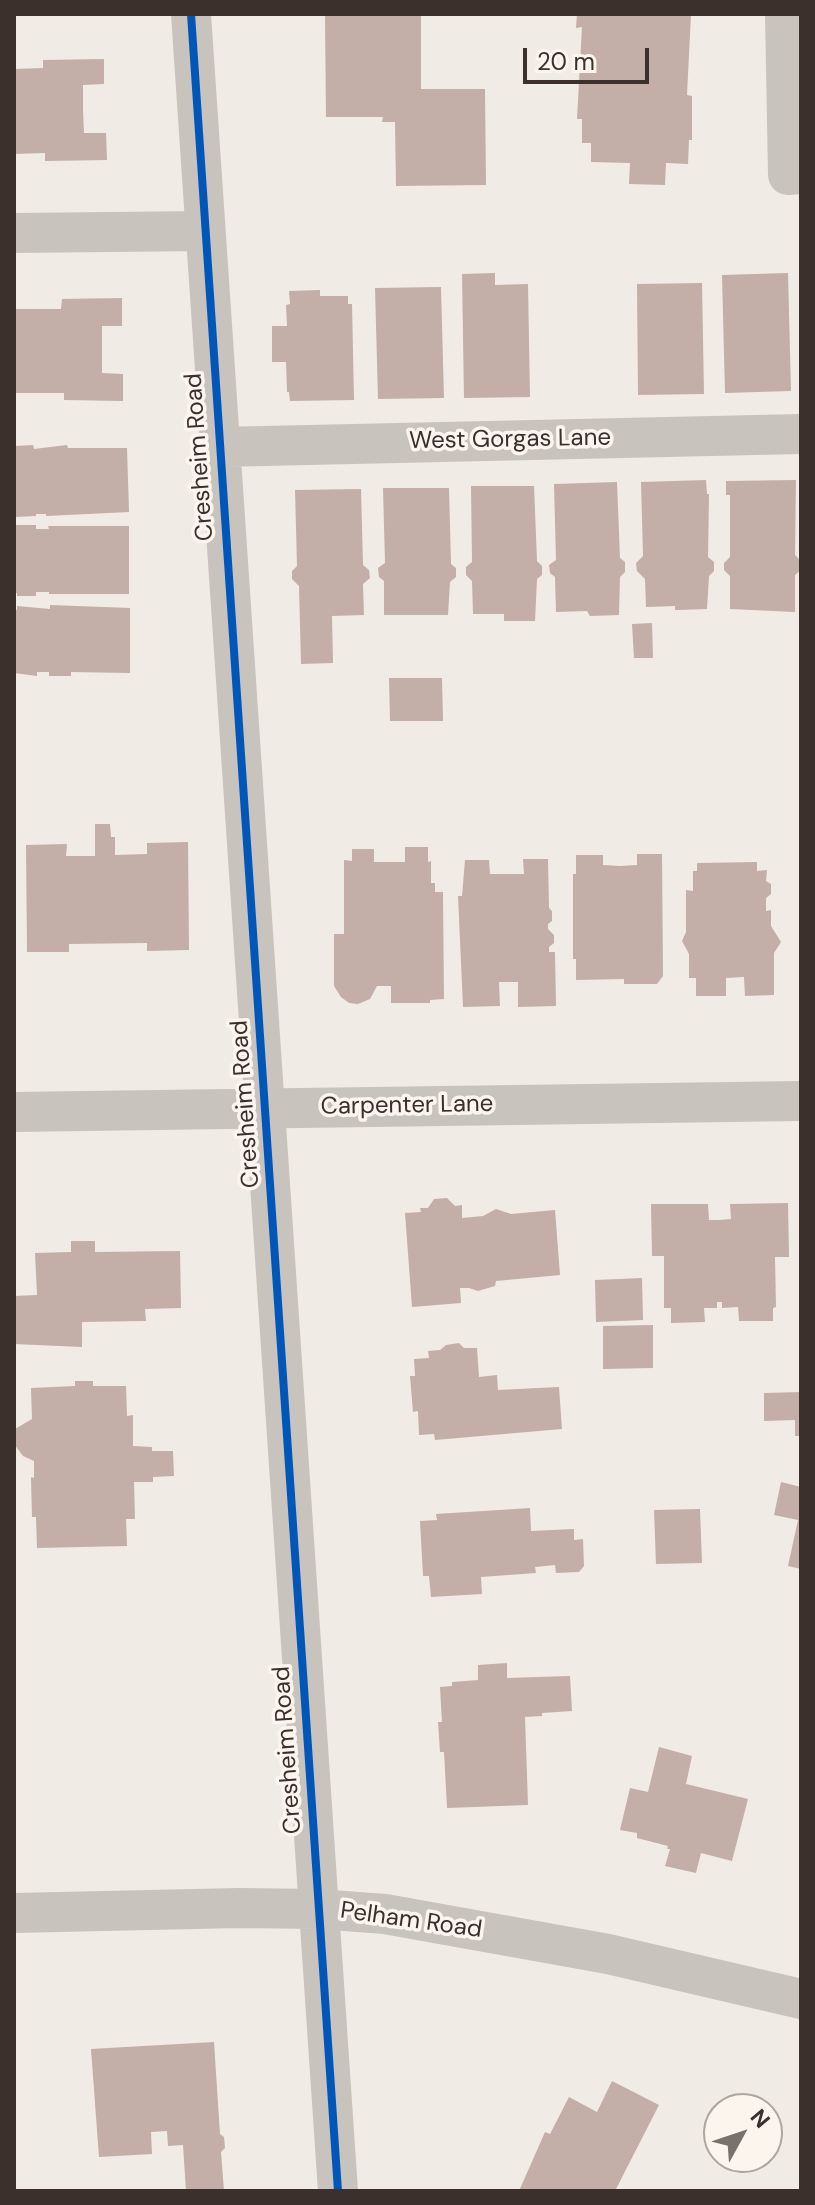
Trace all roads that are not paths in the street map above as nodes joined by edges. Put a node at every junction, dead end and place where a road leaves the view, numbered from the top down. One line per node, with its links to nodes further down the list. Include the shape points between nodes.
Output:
1 (191, 14): 5 (street, Cresheim Road)
2 (785, 14): 3 (street)
3 (794, 79): 4 (street, via 788,175)
4 (801, 174)
5 (205, 231): 6 (street); 8 (street, Cresheim Road)
6 (14, 233)
7 (801, 434): 8 (street, West Gorgas Lane)
8 (219, 447): 10 (street, Cresheim Road)
9 (801, 1101): 10 (street, Carpenter Lane)
10 (267, 1109): 11 (street, Carpenter Lane); 12 (street, Cresheim Road)
11 (14, 1112)
12 (318, 1909): 13 (street, Pelham Road); 14 (street, Pelham Road, via 398,1916); 15 (street, Cresheim Road)
13 (14, 1913)
14 (797, 1990)
15 (338, 2191)

